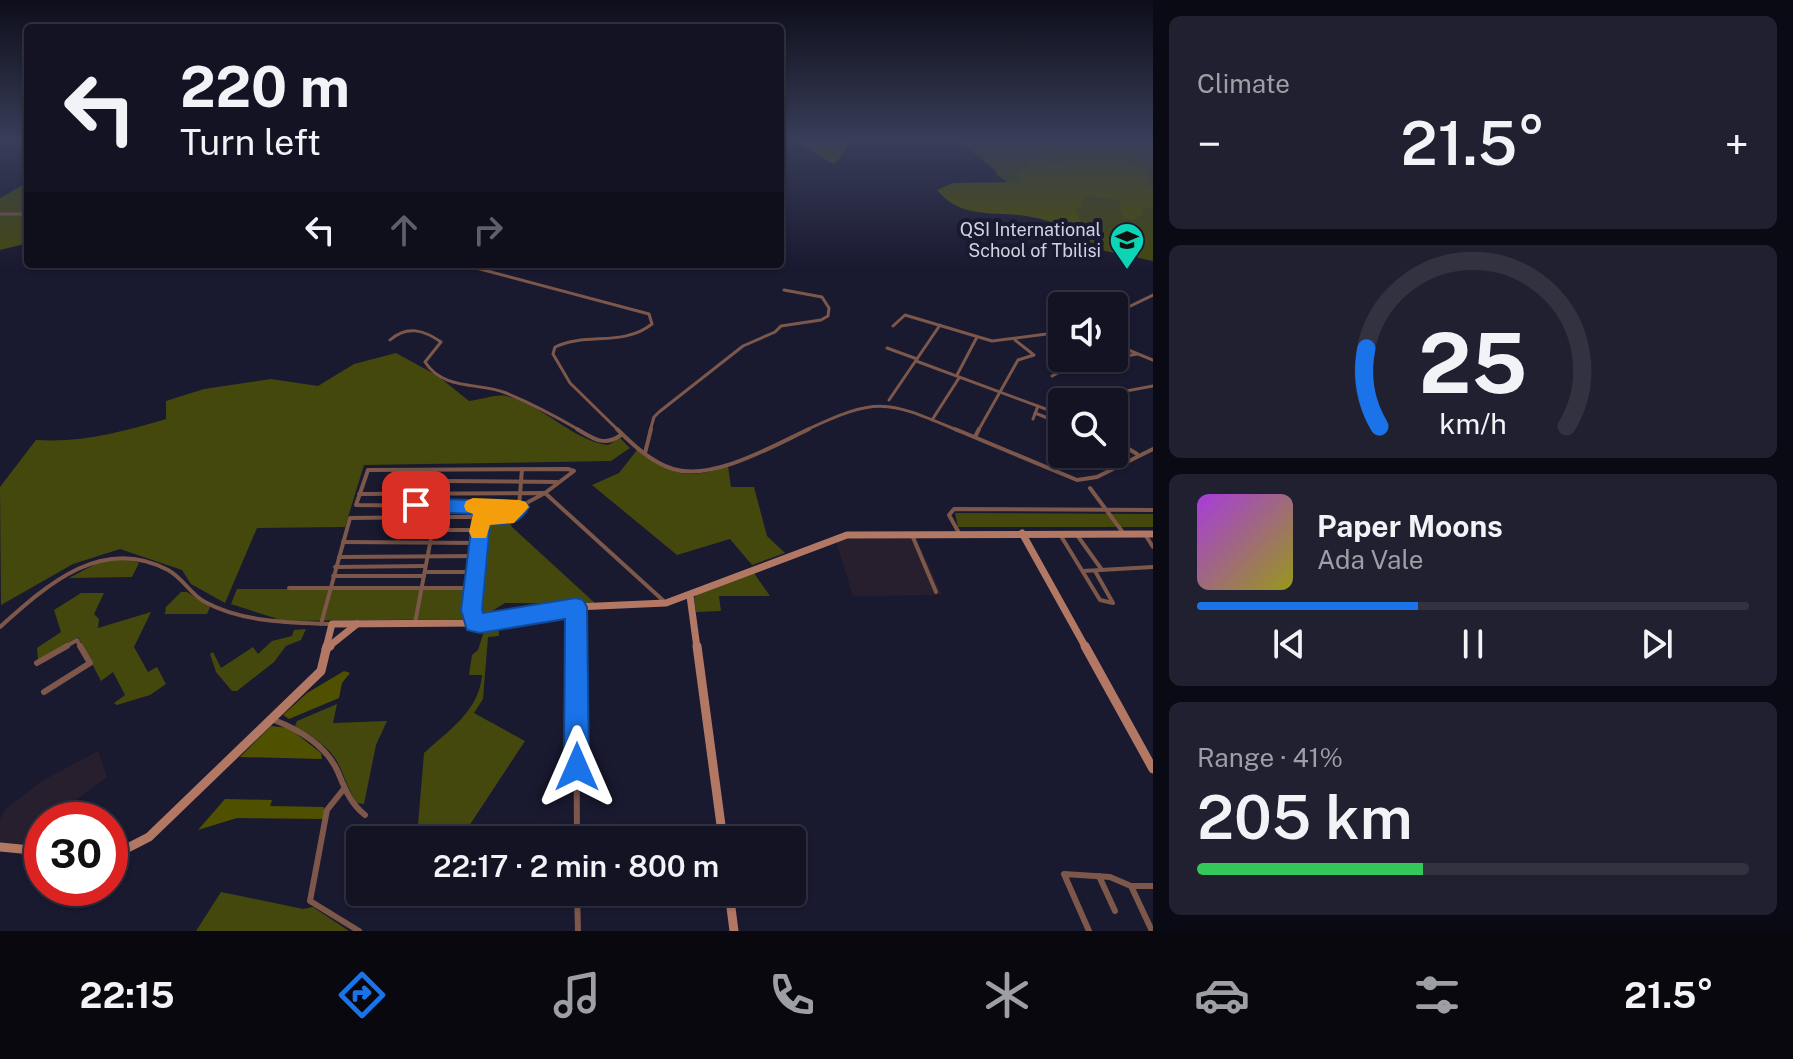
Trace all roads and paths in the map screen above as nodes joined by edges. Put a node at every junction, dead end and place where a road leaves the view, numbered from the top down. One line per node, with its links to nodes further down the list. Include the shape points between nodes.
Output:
1 (0, 214): 2 (street)
2 (24, 214)
3 (476, 268): 28 (street, via 649,314 652,324 645,331 569,341 553,350 562,370)
4 (784, 290): 32 (street, via 828,300 828,316 781,326 749,342 688,387 654,417)
5 (1153, 295): 6 (street)
6 (1128, 307)
7 (940, 325): 8 (street, via 905,315); 10 (street); 16 (street)
8 (893, 326)
9 (1048, 334): 12 (street)
10 (977, 337): 12 (street); 18 (street)
11 (390, 340): 28 (street, via 399,332 424,330 441,342 425,362 460,386 502,391 597,441 611,442)
12 (1015, 340): 22 (street, via 1034,355 1018,360)
13 (887, 348): 16 (street)
14 (1128, 350): 15 (street)
15 (1137, 354): 17 (street); 19 (street, via 1069,367)
16 (916, 360): 18 (street); 23 (street)
17 (1153, 360)
18 (958, 376): 22 (street); 26 (street)
19 (1052, 376)
20 (1153, 386): 21 (street)
21 (1128, 391)
22 (999, 392): 24 (street); 29 (street)
23 (889, 400)
24 (1038, 406): 25 (street); 27 (street, via 1034,416)
25 (1048, 410)
26 (932, 420): 29 (street); 32 (street, via 890,404 869,405 705,471 680,471)
27 (1048, 420)
28 (622, 434): 32 (street)
29 (975, 437): 33 (street, via 1077,480 1099,478)
30 (1128, 449): 33 (street)
31 (1153, 449): 33 (street)
32 (645, 453)
33 (1137, 454)
34 (522, 469): 36 (street); 37 (street, via 574,471); 41 (street, via 370,469)
35 (442, 481): 36 (street)
36 (521, 481): 37 (street); 39 (street)
37 (560, 482): 40 (street)
38 (1090, 488): 45 (street)
39 (520, 493): 40 (street); 42 (street); 44 (street)
40 (545, 493): 44 (street); 81 (street)
41 (359, 494): 42 (street); 43 (street, via 357,506)
42 (398, 494): 43 (street)
43 (395, 506): 44 (street)
44 (519, 507): 48 (street, via 508,517)
45 (1107, 510): 46 (street); 52 (street, via 954,509 950,519); 56 (street)
46 (1153, 510)
47 (435, 517): 48 (street); 49 (street); 58 (street, via 350,518)
48 (481, 517): 50 (street)
49 (433, 530): 50 (street); 61 (street)
50 (479, 530): 59 (street)
51 (912, 533): 52 (street); 79 (street); 80 (street, via 836,537)
52 (959, 533): 53 (street)
53 (1022, 533): 54 (street); 93 (street)
54 (1059, 533): 55 (street); 70 (street)
55 (1076, 533): 56 (street); 69 (street)
56 (1124, 534): 57 (street)
57 (1149, 534): 62 (street)
58 (343, 542): 60 (street); 65 (street)
59 (478, 543): 61 (street); 64 (street)
60 (387, 544): 61 (street); 66 (street)
61 (430, 544): 63 (street)
62 (1153, 547)
63 (428, 556): 64 (street); 66 (street); 72 (street)
64 (476, 556): 73 (street)
65 (339, 557): 66 (street); 67 (street)
66 (384, 557)
67 (335, 567): 72 (street); 74 (street)
68 (1153, 567): 69 (street)
69 (1102, 570): 71 (street)
70 (1083, 571): 71 (street); 71 (street, via 1100,600 1113,603)
71 (1095, 571)
72 (425, 572): 73 (street); 74 (street); 77 (street)
73 (476, 572): 78 (street)
74 (333, 576): 76 (street)
75 (289, 588): 76 (street)
76 (329, 588): 77 (street); 85 (street)
77 (422, 588): 78 (street); 83 (street)
78 (474, 588): 84 (street)
79 (936, 592)
80 (690, 596): 81 (street); 97 (street)
81 (666, 603): 82 (street)
82 (576, 607): 84 (street); 96 (street)
83 (415, 623): 84 (street); 87 (street)
84 (475, 623)
85 (321, 624): 86 (street); 88 (street, via 287,624 206,603 184,587 182,576 124,555 99,560 34,598)
86 (332, 624): 87 (street); 89 (street)
87 (357, 624): 89 (street)
88 (0, 627)
89 (326, 649): 92 (street, via 321,671)
90 (37, 663): 91 (street, via 77,640 90,663)
91 (44, 692)
92 (272, 719): 94 (street, via 314,742 337,769); 99 (street, via 149,837)
93 (1153, 769)
94 (343, 790): 95 (street); 107 (street, via 327,810 310,901)
95 (365, 815)
96 (577, 826)
97 (721, 826)
98 (0, 847): 100 (street)
99 (128, 848)
100 (24, 849)
101 (1099, 876): 102 (street); 106 (street); 110 (street, via 1064,874)
102 (1131, 886): 103 (street); 111 (street)
103 (1153, 886)
104 (577, 906): 108 (street)
105 (731, 906): 109 (street)
106 (1115, 911)
107 (359, 931)
108 (578, 931)
109 (734, 931)
110 (1089, 931)
111 (1152, 931)

